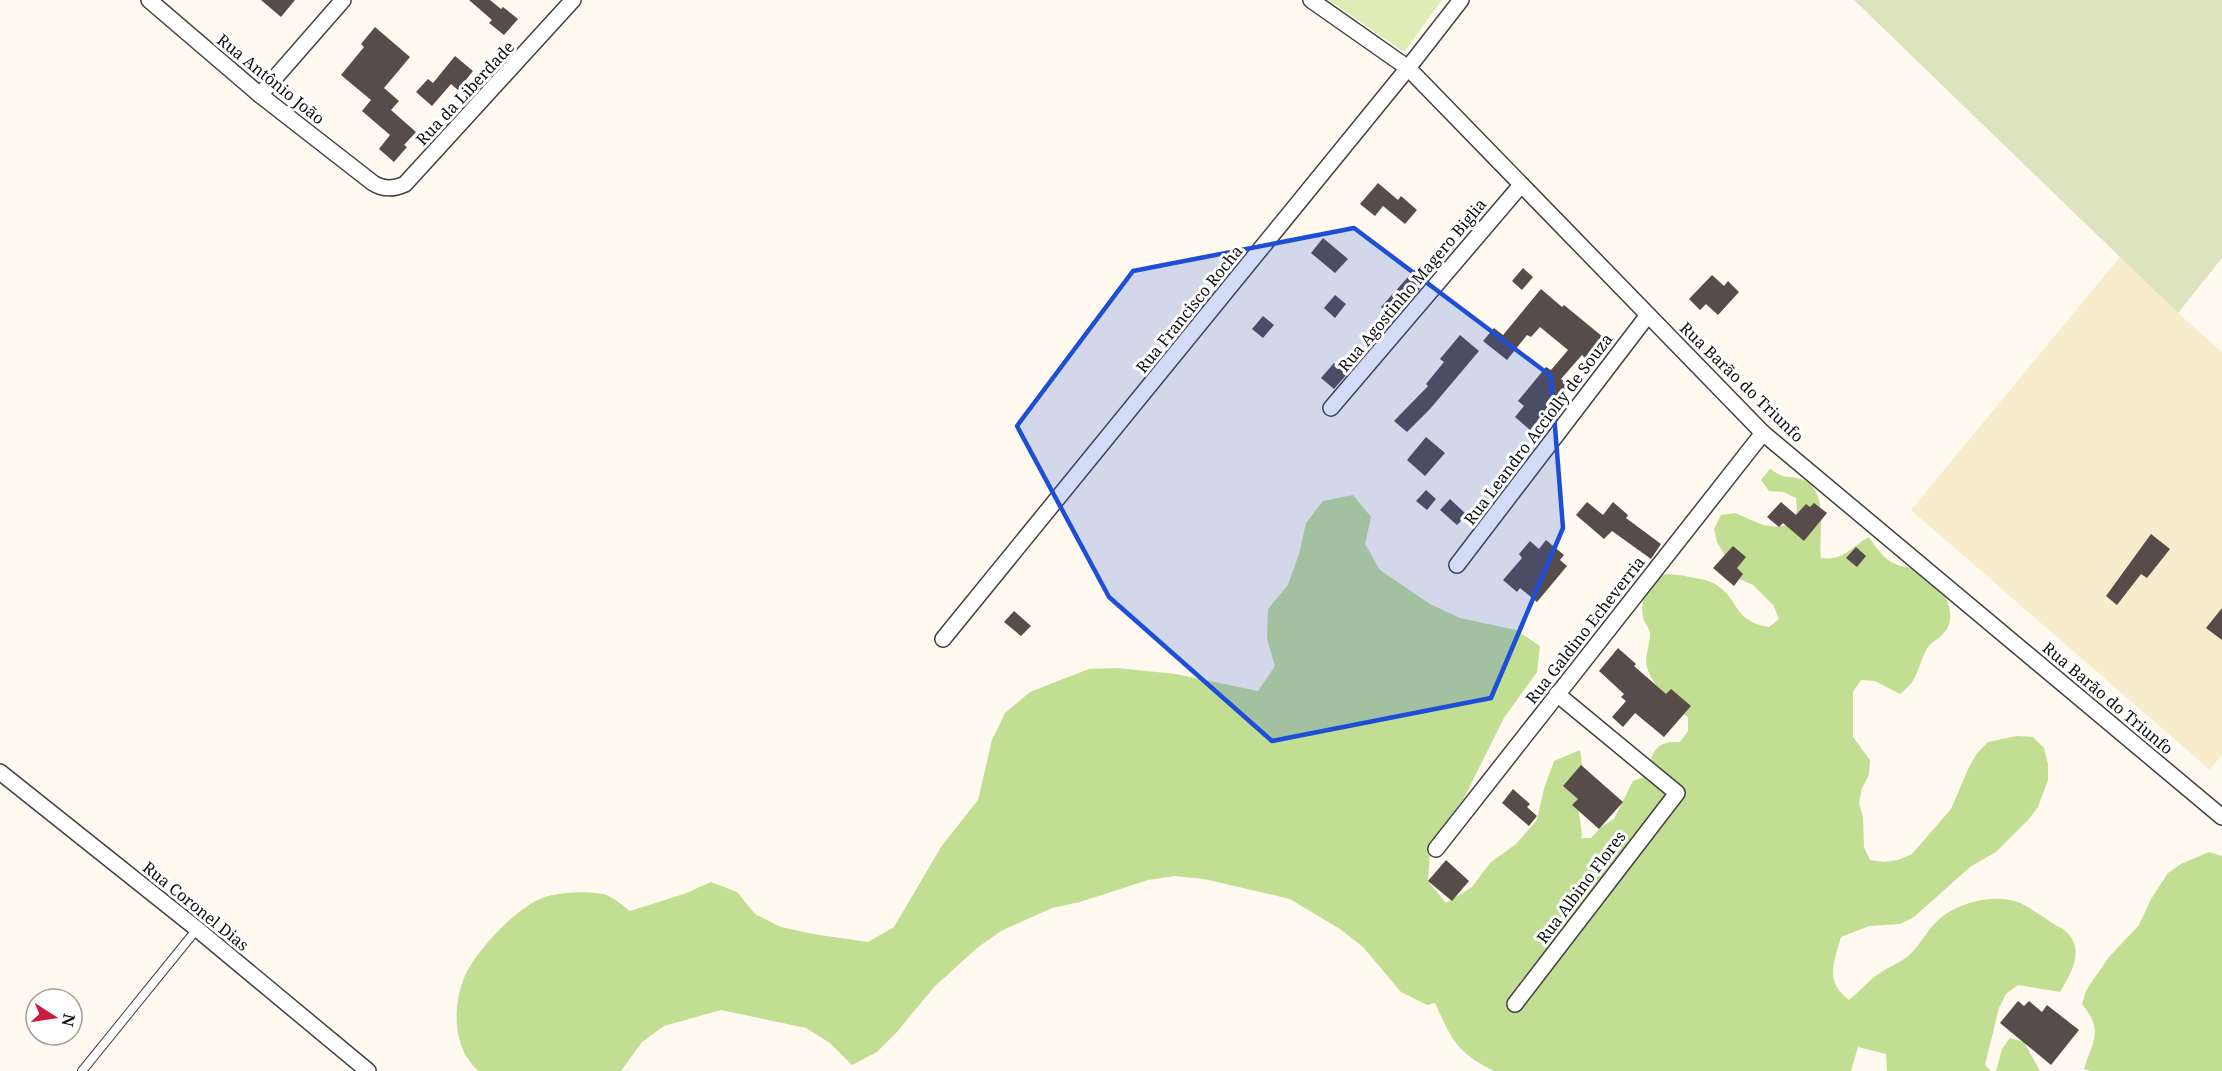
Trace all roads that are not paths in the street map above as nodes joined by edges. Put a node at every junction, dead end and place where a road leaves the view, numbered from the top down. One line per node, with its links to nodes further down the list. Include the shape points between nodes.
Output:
1 (149, 0): 7 (street, Rua Antônio João)
2 (342, 0): 7 (street)
3 (573, 0): 8 (street, Rua da Liberdade, via 405,183 390,189)
4 (1311, 0): 6 (street, Rua Barão do Triunfo)
5 (1461, 0): 6 (street, Rua Francisco Rocha)
6 (1408, 68): 9 (street, Rua Barão do Triunfo); 14 (street, Rua Francisco Rocha)
7 (260, 95): 8 (street, Rua Antônio João)
8 (373, 183)
9 (1521, 185): 10 (street, Rua Barão do Triunfo); 11 (street, Rua Agostinho Magero Biglia)
10 (1648, 315): 12 (street, Rua Barão do Triunfo); 13 (street, Rua Leandro Acciolly de Souza)
11 (1331, 408)
12 (1763, 433): 15 (street, Rua Galdino Echeverria); 17 (street, Rua Barão do Triunfo)
13 (1457, 565)
14 (943, 639)
15 (1557, 694): 18 (street, Rua Galdino Echeverria); 20 (street, Rua Albino Flores, via 1677,793)
16 (0, 772): 19 (street, Rua Coronel Dias)
17 (2222, 817)
18 (1436, 849)
19 (197, 929): 21 (lane); 22 (street, Rua Coronel Dias)
20 (1515, 1004)
21 (82, 1071)
22 (368, 1071)

